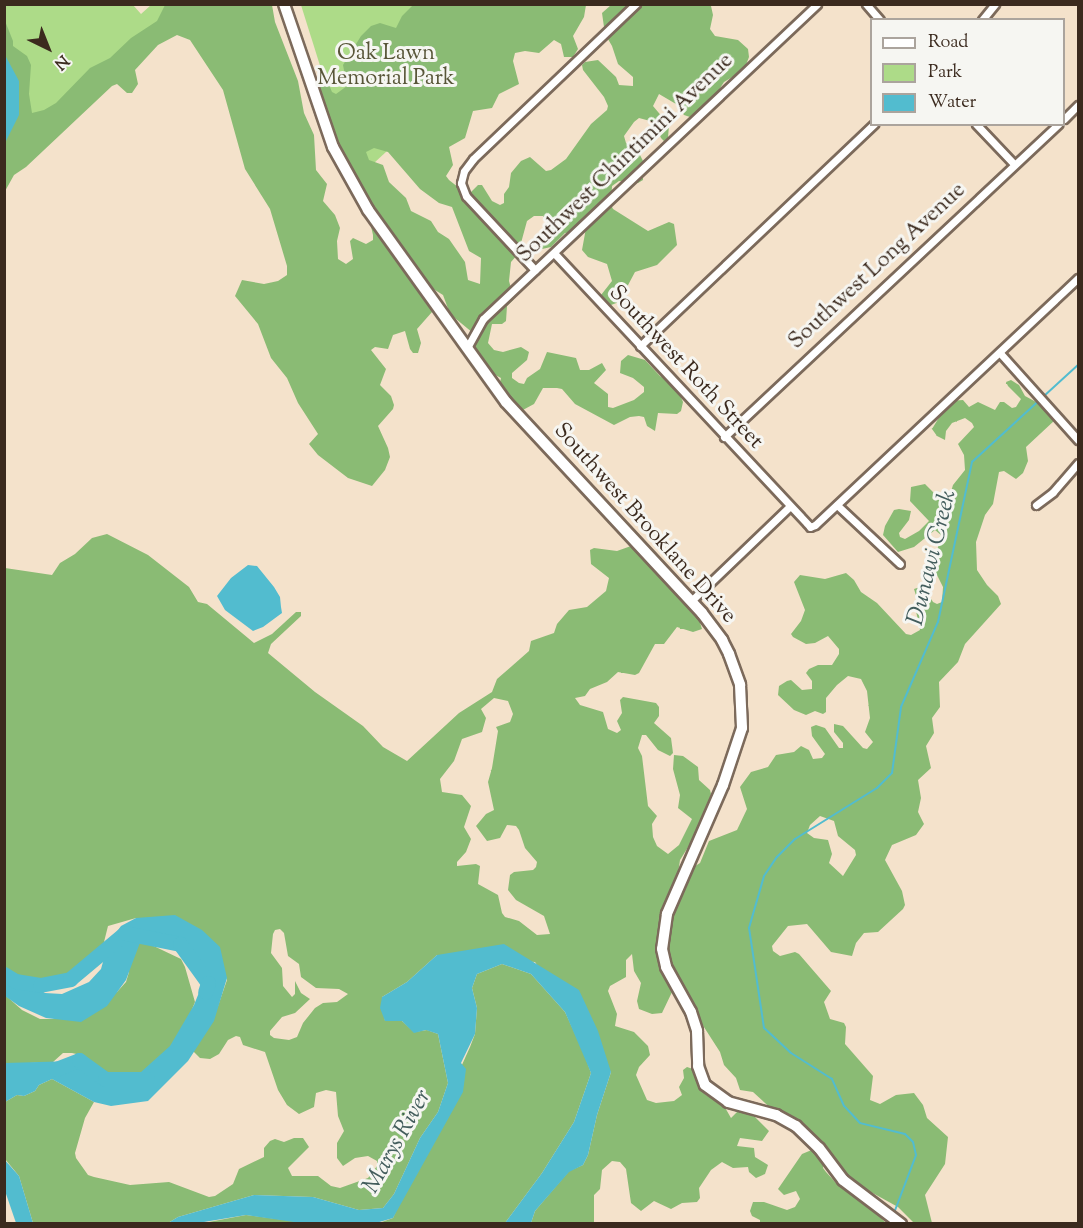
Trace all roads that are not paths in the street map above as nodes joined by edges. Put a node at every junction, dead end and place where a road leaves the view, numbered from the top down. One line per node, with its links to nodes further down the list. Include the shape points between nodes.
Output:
1 (284, 4): 17 (street, Southwest Brooklane Drive, via 342,167 368,210)
2 (636, 4): 15 (street, via 464,171 466,196)
3 (817, 4): 14 (street, Southwest Chintimini Avenue)
4 (866, 4): 6 (street)
5 (995, 4): 7 (street)
6 (878, 18)
7 (984, 18)
8 (1078, 105): 9 (street)
9 (1065, 118)
10 (872, 126): 18 (street)
11 (978, 126): 13 (street)
12 (1056, 126): 13 (street, Southwest Long Avenue)
13 (1014, 164): 20 (street, Southwest Long Avenue)
14 (554, 253): 15 (street, Southwest Chintimini Avenue); 18 (street, Southwest Roth Street)
15 (535, 270): 17 (street, Southwest Chintimini Avenue, via 483,319)
16 (1078, 278): 19 (street)
17 (468, 346): 27 (street, Southwest Brooklane Drive, via 506,402)
18 (640, 346): 20 (street, Southwest Roth Street)
19 (1000, 353): 21 (street); 23 (street)
20 (724, 437): 25 (street, Southwest Roth Street)
21 (1078, 440)
22 (1078, 463): 24 (street)
23 (837, 505): 25 (street, Southwest Roth Street, via 810,527); 26 (street)
24 (1036, 505)
25 (789, 507): 27 (street)
26 (900, 564)
27 (691, 601): 28 (street, Southwest Brooklane Drive, via 726,647 739,680 742,705 737,748 667,914 663,935 666,967 688,1006 696,1031 698,1066 705,1085 719,1098 776,1115 796,1126 843,1180)
28 (901, 1224)

